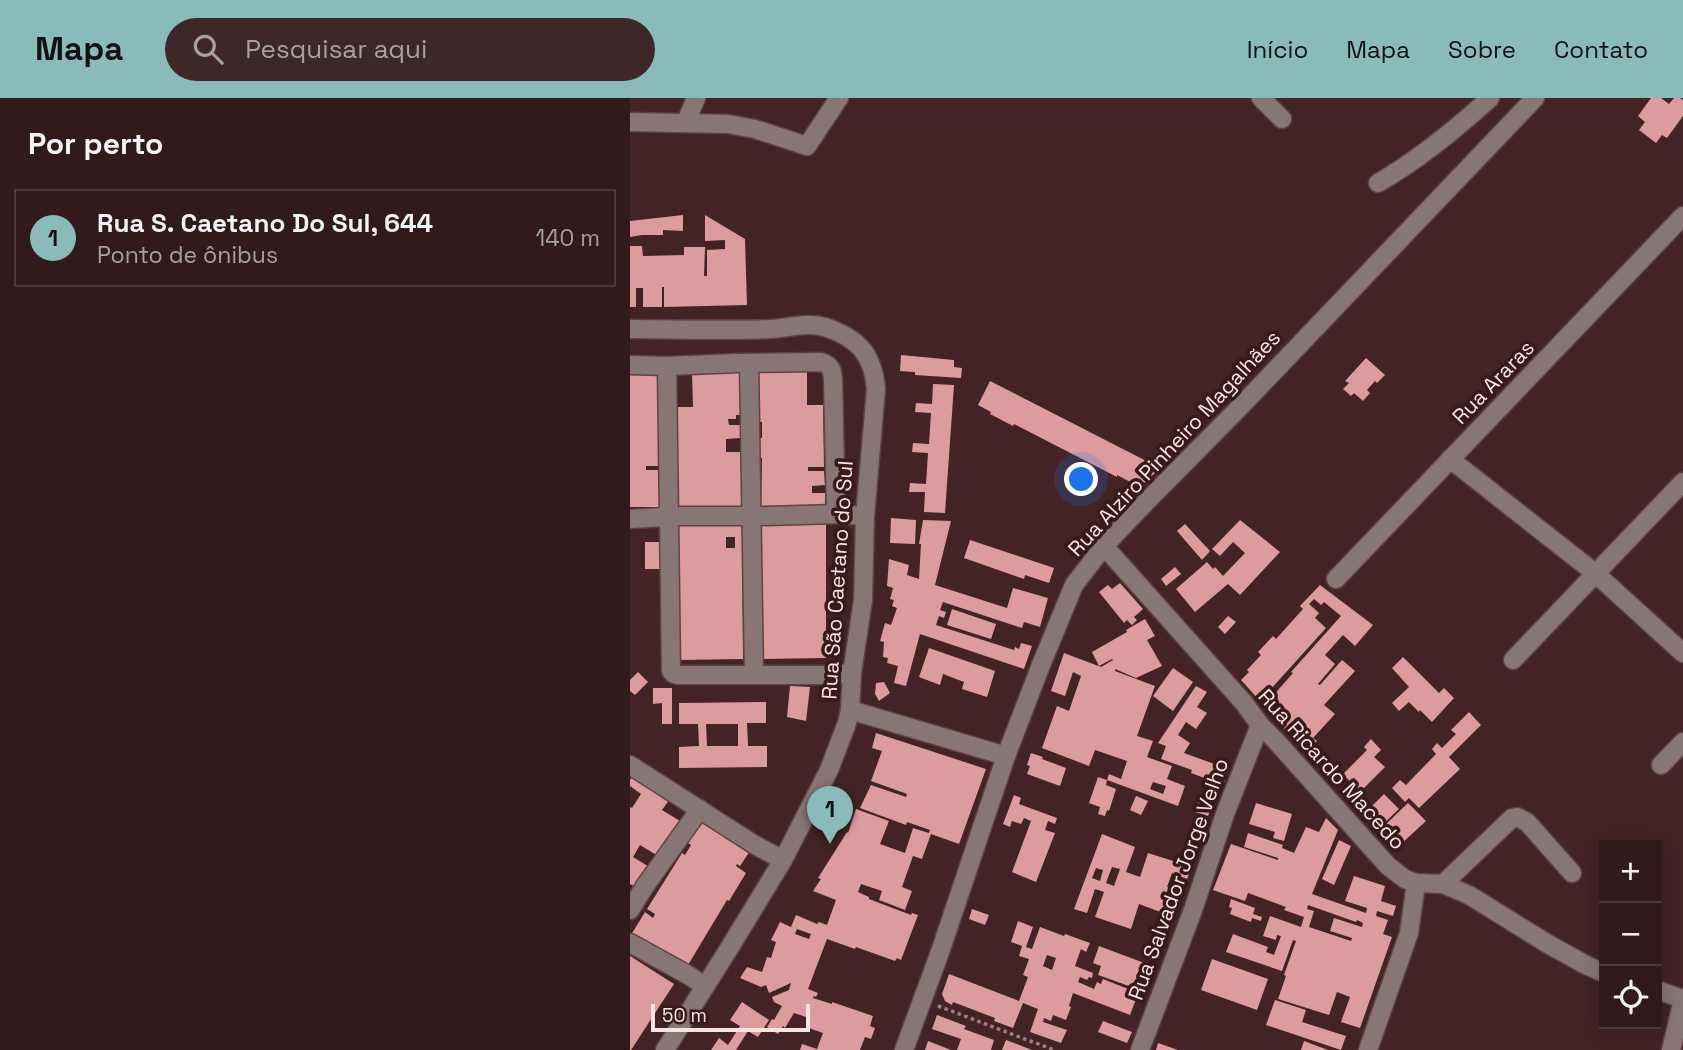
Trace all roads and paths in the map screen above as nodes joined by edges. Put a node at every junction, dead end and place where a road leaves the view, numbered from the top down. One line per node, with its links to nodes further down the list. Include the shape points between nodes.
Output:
1 (696, 98): 8 (street)
2 (839, 98): 8 (street, via 807,146 755,129)
3 (1261, 98): 6 (street)
4 (1490, 98): 9 (street)
5 (1535, 98): 22 (street, Rua Alziro Pinheiro Magalhães)
6 (1282, 119)
7 (630, 122): 8 (street)
8 (686, 122)
9 (1378, 183)
10 (1683, 216): 15 (street, Rua Araras)
11 (630, 329): 19 (street, Rua São Caetano do Sul, via 823,326 858,344 871,360 876,388)
12 (749, 363): 14 (street, Rua São Caetano do Sul); 17 (street, Rua São Caetano do Sul, via 821,362 832,369); 18 (street)
13 (630, 365): 14 (street, Rua São Caetano do Sul)
14 (667, 366): 20 (street)
15 (1450, 459): 23 (street); 24 (street, Rua Araras)
16 (1683, 482): 23 (street)
17 (836, 514): 18 (street); 19 (street)
18 (752, 516): 20 (street); 28 (street)
19 (865, 516): 27 (street, Rua São Caetano do Sul, via 863,600)
20 (668, 517): 21 (street); 28 (street, via 671,671 678,675)
21 (630, 520)
22 (1104, 546): 30 (street, Rua Ricardo Macedo); 32 (street, Rua Alziro Pinheiro Magalhães, via 1069,597)
23 (1595, 573): 25 (street); 26 (street)
24 (1336, 579)
25 (1683, 653)
26 (1513, 660)
27 (852, 673): 28 (street); 29 (street, Rua São Caetano do Sul)
28 (754, 674)
29 (850, 710): 32 (street); 36 (street, Rua São Caetano do Sul, via 828,770)
30 (1260, 725): 38 (street, Rua Ricardo Macedo, via 1388,866); 50 (street, Rua Salvador Jorge Velho)
31 (1683, 742): 34 (street)
32 (1006, 756): 45 (street, Rua Alziro Pinheiro Magalhães)
33 (630, 765): 35 (street)
34 (1661, 765)
35 (700, 809): 36 (street); 40 (street)
36 (783, 860): 43 (street, Rua São Caetano do Sul)
37 (1572, 873): 39 (street, via 1527,822 1517,817)
38 (1416, 883): 39 (street); 51 (street, via 1409,933)
39 (1443, 884): 42 (street)
40 (630, 910)
41 (630, 943): 43 (street)
42 (1599, 971)
43 (705, 986): 47 (street, Rua São Caetano do Sul)
44 (1662, 992): 46 (street)
45 (923, 999): 48 (street, Rua Alziro Pinheiro Magalhães); 49 (path)
46 (1683, 1000): 52 (street)
47 (665, 1050)
48 (904, 1050)
49 (1054, 1050)
50 (1140, 1050)
51 (1368, 1050)
52 (1671, 1050)

